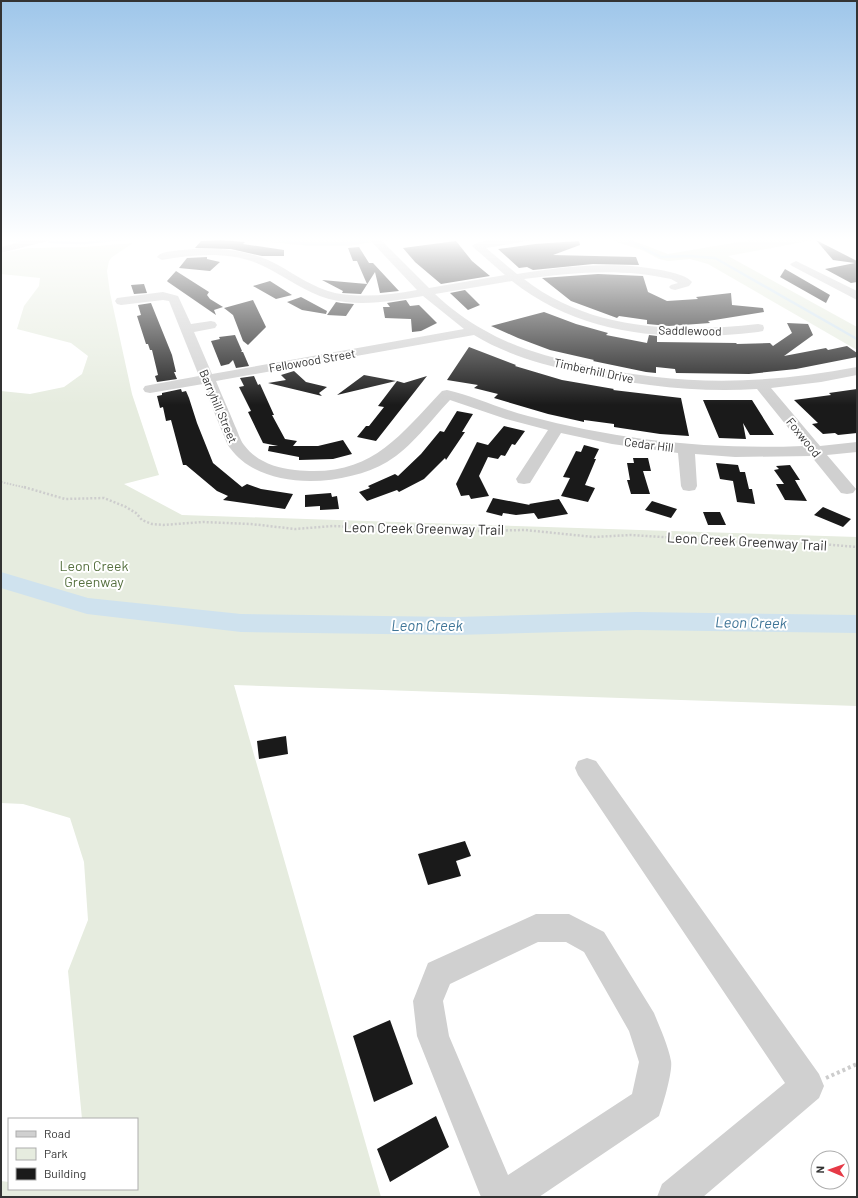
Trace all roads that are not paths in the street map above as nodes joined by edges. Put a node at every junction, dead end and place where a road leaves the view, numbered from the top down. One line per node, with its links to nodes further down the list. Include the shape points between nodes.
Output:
1 (322, 293): 2 (street, via 339,297 378,299)
2 (420, 293)
3 (427, 293): 9 (street, Timberhill Drive, via 448,312)
4 (536, 293): 7 (street, Saddlewood, via 552,303 577,313 619,324 690,332)
5 (121, 301): 8 (street, Barryhill Street, via 167,296 174,299)
6 (211, 325): 8 (street)
7 (758, 328)
8 (186, 329): 11 (street, Barryhill Street)
9 (475, 330): 11 (street, Fellowood Street, via 329,363); 12 (street, Timberhill Drive, via 528,354 614,376 674,384)
10 (857, 371): 12 (street, Timberhill Drive, via 809,381)
11 (208, 380): 13 (street, Fellowood Street); 14 (street, Barryhill Street, via 239,450 247,459 260,466 293,475 338,474 381,459 397,447)
12 (761, 385): 18 (street, Foxwood)
13 (150, 389)
14 (446, 394): 15 (street, Cedar Hill, via 491,410)
15 (557, 428): 17 (street, Cedar Hill, via 623,441); 19 (street)
16 (857, 447): 18 (street, Cedar Hill)
17 (686, 448): 18 (street, Cedar Hill, via 752,452); 20 (street)
18 (815, 451): 21 (street, Foxwood)
19 (524, 479)
20 (689, 486)
21 (847, 489)
22 (587, 768): 25 (street, via 807,1086)
23 (499, 1197): 24 (street, via 433,1036 428,1001 439,974 536,928 569,928 594,942 643,1024 656,1062 647,1104)
24 (507, 1197)
25 (675, 1197)

